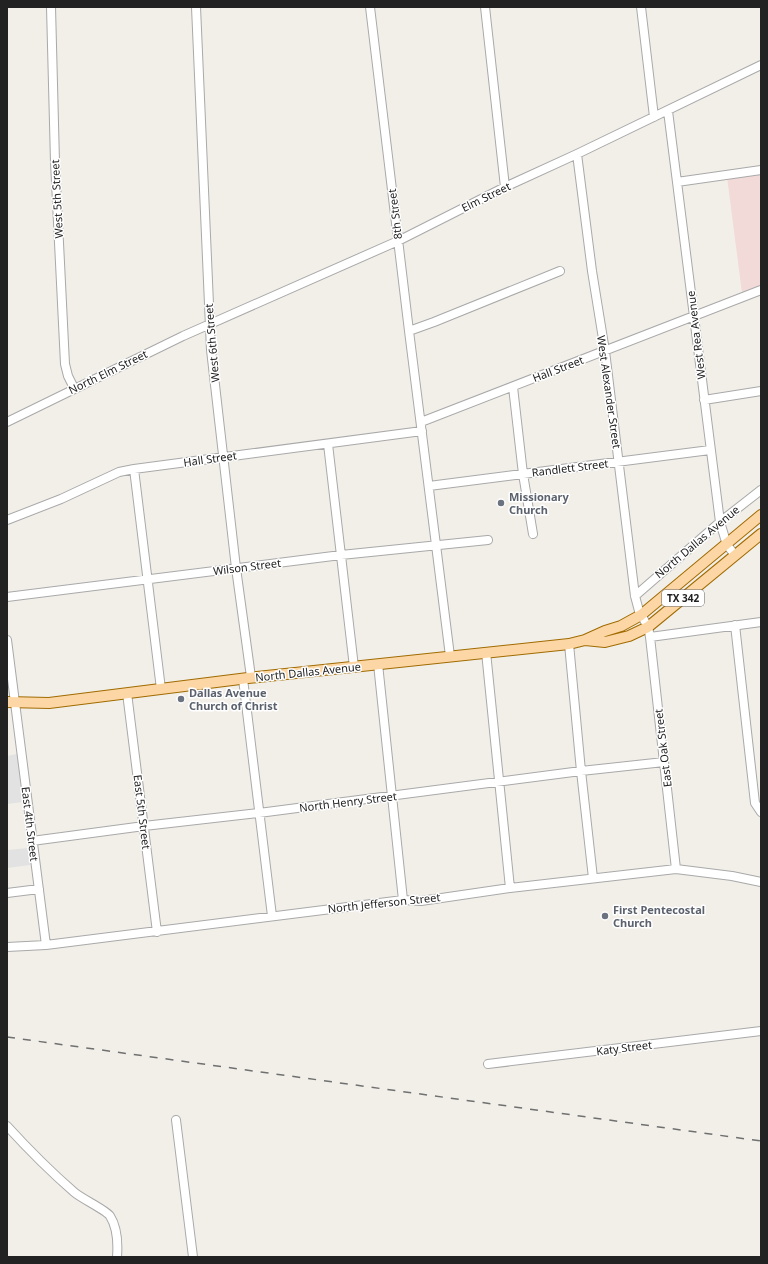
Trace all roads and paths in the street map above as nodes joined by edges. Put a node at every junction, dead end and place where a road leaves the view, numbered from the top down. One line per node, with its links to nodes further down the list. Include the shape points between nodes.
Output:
1 (51, 7): 21 (street, West 5th Street, via 55,162 65,364)
2 (196, 7): 17 (street, West 6th Street)
3 (370, 7): 13 (street, 8th Street)
4 (485, 7): 12 (street)
5 (641, 7): 8 (street)
6 (761, 65): 7 (street, Elm Street)
7 (668, 111): 8 (street, Elm Street); 11 (street, West Rea Avenue)
8 (654, 117): 9 (street, Elm Street)
9 (577, 154): 12 (street, Elm Street); 19 (street, West Alexander Street)
10 (761, 170): 11 (street)
11 (677, 182): 16 (street, West Rea Avenue)
12 (505, 187): 13 (street, Elm Street)
13 (398, 241): 17 (street, Elm Street); 18 (street, 8th Street)
14 (560, 271): 18 (street)
15 (761, 290): 16 (street, Hall Street)
16 (694, 317): 19 (street, Hall Street); 23 (street, West Rea Avenue)
17 (210, 324): 21 (street, North Elm Street); 29 (street, West 6th Street)
18 (409, 331): 25 (street, 8th Street)
19 (605, 351): 20 (street, Hall Street); 30 (street, West Alexander Street)
20 (513, 387): 25 (street, Hall Street); 32 (street)
21 (74, 388): 24 (street, North Elm Street)
22 (761, 391): 23 (street)
23 (704, 400): 28 (street, West Rea Avenue)
24 (7, 422)
25 (421, 422): 26 (street, 8th Street)
26 (422, 431): 27 (street, Hall Street); 33 (street)
27 (328, 444): 29 (street, Hall Street); 43 (street)
28 (710, 450): 30 (street, Randlett Street); 37 (street, West Rea Avenue)
29 (223, 457): 31 (street, Hall Street); 45 (street, West 6th Street)
30 (619, 462): 32 (street, Randlett Street); 47 (street, West Alexander Street)
31 (134, 469): 36 (street, Hall Street, via 119,472); 46 (street)
32 (523, 474): 33 (street, Randlett Street); 38 (street)
33 (429, 486): 42 (street)
34 (761, 490): 37 (street, North Dallas Avenue)
35 (761, 515): 41 (main road, North Dallas Avenue / TX 342)
36 (7, 520)
37 (720, 522): 41 (street, West Rea Avenue); 47 (street, North Dallas Avenue)
38 (533, 534)
39 (761, 534): 44 (main road, North Dallas Avenue / TX 342)
40 (488, 540): 42 (street, Wilson Street)
41 (727, 544): 44 (street, West Rea Avenue); 49 (main road, North Dallas Avenue / TX 342)
42 (437, 545): 43 (street, Wilson Street); 57 (street)
43 (341, 555): 45 (street, Wilson Street); 59 (street)
44 (735, 555): 52 (main road, North Dallas Avenue / TX 342)
45 (236, 568): 46 (street, Wilson Street); 60 (street, West 6th Street)
46 (148, 580): 48 (street, Wilson Street); 61 (street)
47 (635, 596): 49 (street, West Alexander Street)
48 (7, 597)
49 (641, 615): 52 (street, West Alexander Street); 54 (main road, North Dallas Avenue / TX 342)
50 (761, 622): 51 (street)
51 (735, 625): 52 (street); 68 (street, via 755,803)
52 (649, 632): 54 (main road, North Dallas Avenue / TX 342, via 605,642); 64 (street, East Oak Street)
53 (7, 640): 63 (street, East 4th Street)
54 (585, 640): 55 (main road, North Dallas Avenue / TX 342)
55 (569, 644): 56 (main road, North Dallas Avenue / TX 342); 65 (street)
56 (486, 652): 57 (main road, North Dallas Avenue / TX 342); 66 (street)
57 (450, 656): 58 (main road, North Dallas Avenue / TX 342)
58 (378, 664): 59 (main road, North Dallas Avenue / TX 342); 67 (street)
59 (354, 667): 60 (main road, North Dallas Avenue / TX 342)
60 (247, 678): 61 (main road, North Dallas Avenue / TX 342); 69 (street, West 6th Street)
61 (161, 689): 62 (main road, North Dallas Avenue / TX 342)
62 (127, 693): 63 (main road, North Dallas Avenue / TX 342, via 49,703); 70 (street, East 5th Street)
63 (11, 702): 71 (street, East 4th Street)
64 (664, 762): 65 (street, North Henry Street); 72 (street, East Oak Street)
65 (581, 771): 66 (street, North Henry Street); 73 (street)
66 (499, 782): 67 (street, North Henry Street); 75 (street)
67 (393, 796): 69 (street, North Henry Street); 78 (street)
68 (761, 812)
69 (259, 814): 70 (street, North Henry Street); 79 (street, West 6th Street)
70 (144, 826): 71 (street, North Henry Street); 80 (street, East 5th Street)
71 (32, 842): 76 (street, East 4th Street)
72 (676, 869): 73 (street, North Jefferson Street); 74 (street, North Jefferson Street)
73 (593, 878): 75 (street, North Jefferson Street)
74 (761, 882)
75 (510, 888): 78 (street, North Jefferson Street, via 421,901)
76 (38, 889): 77 (street); 81 (street, East 4th Street)
77 (7, 893)
78 (403, 900): 79 (street, North Jefferson Street)
79 (272, 916): 80 (street, North Jefferson Street)
80 (157, 932): 81 (street, North Jefferson Street)
81 (46, 946): 82 (street, North Jefferson Street)
82 (7, 947)
83 (761, 1031): 84 (street, Katy Street)
84 (488, 1064)
85 (176, 1120): 88 (street)
86 (7, 1126): 87 (street, via 75,1193 108,1214 116,1236)
87 (116, 1257)
88 (193, 1257)

